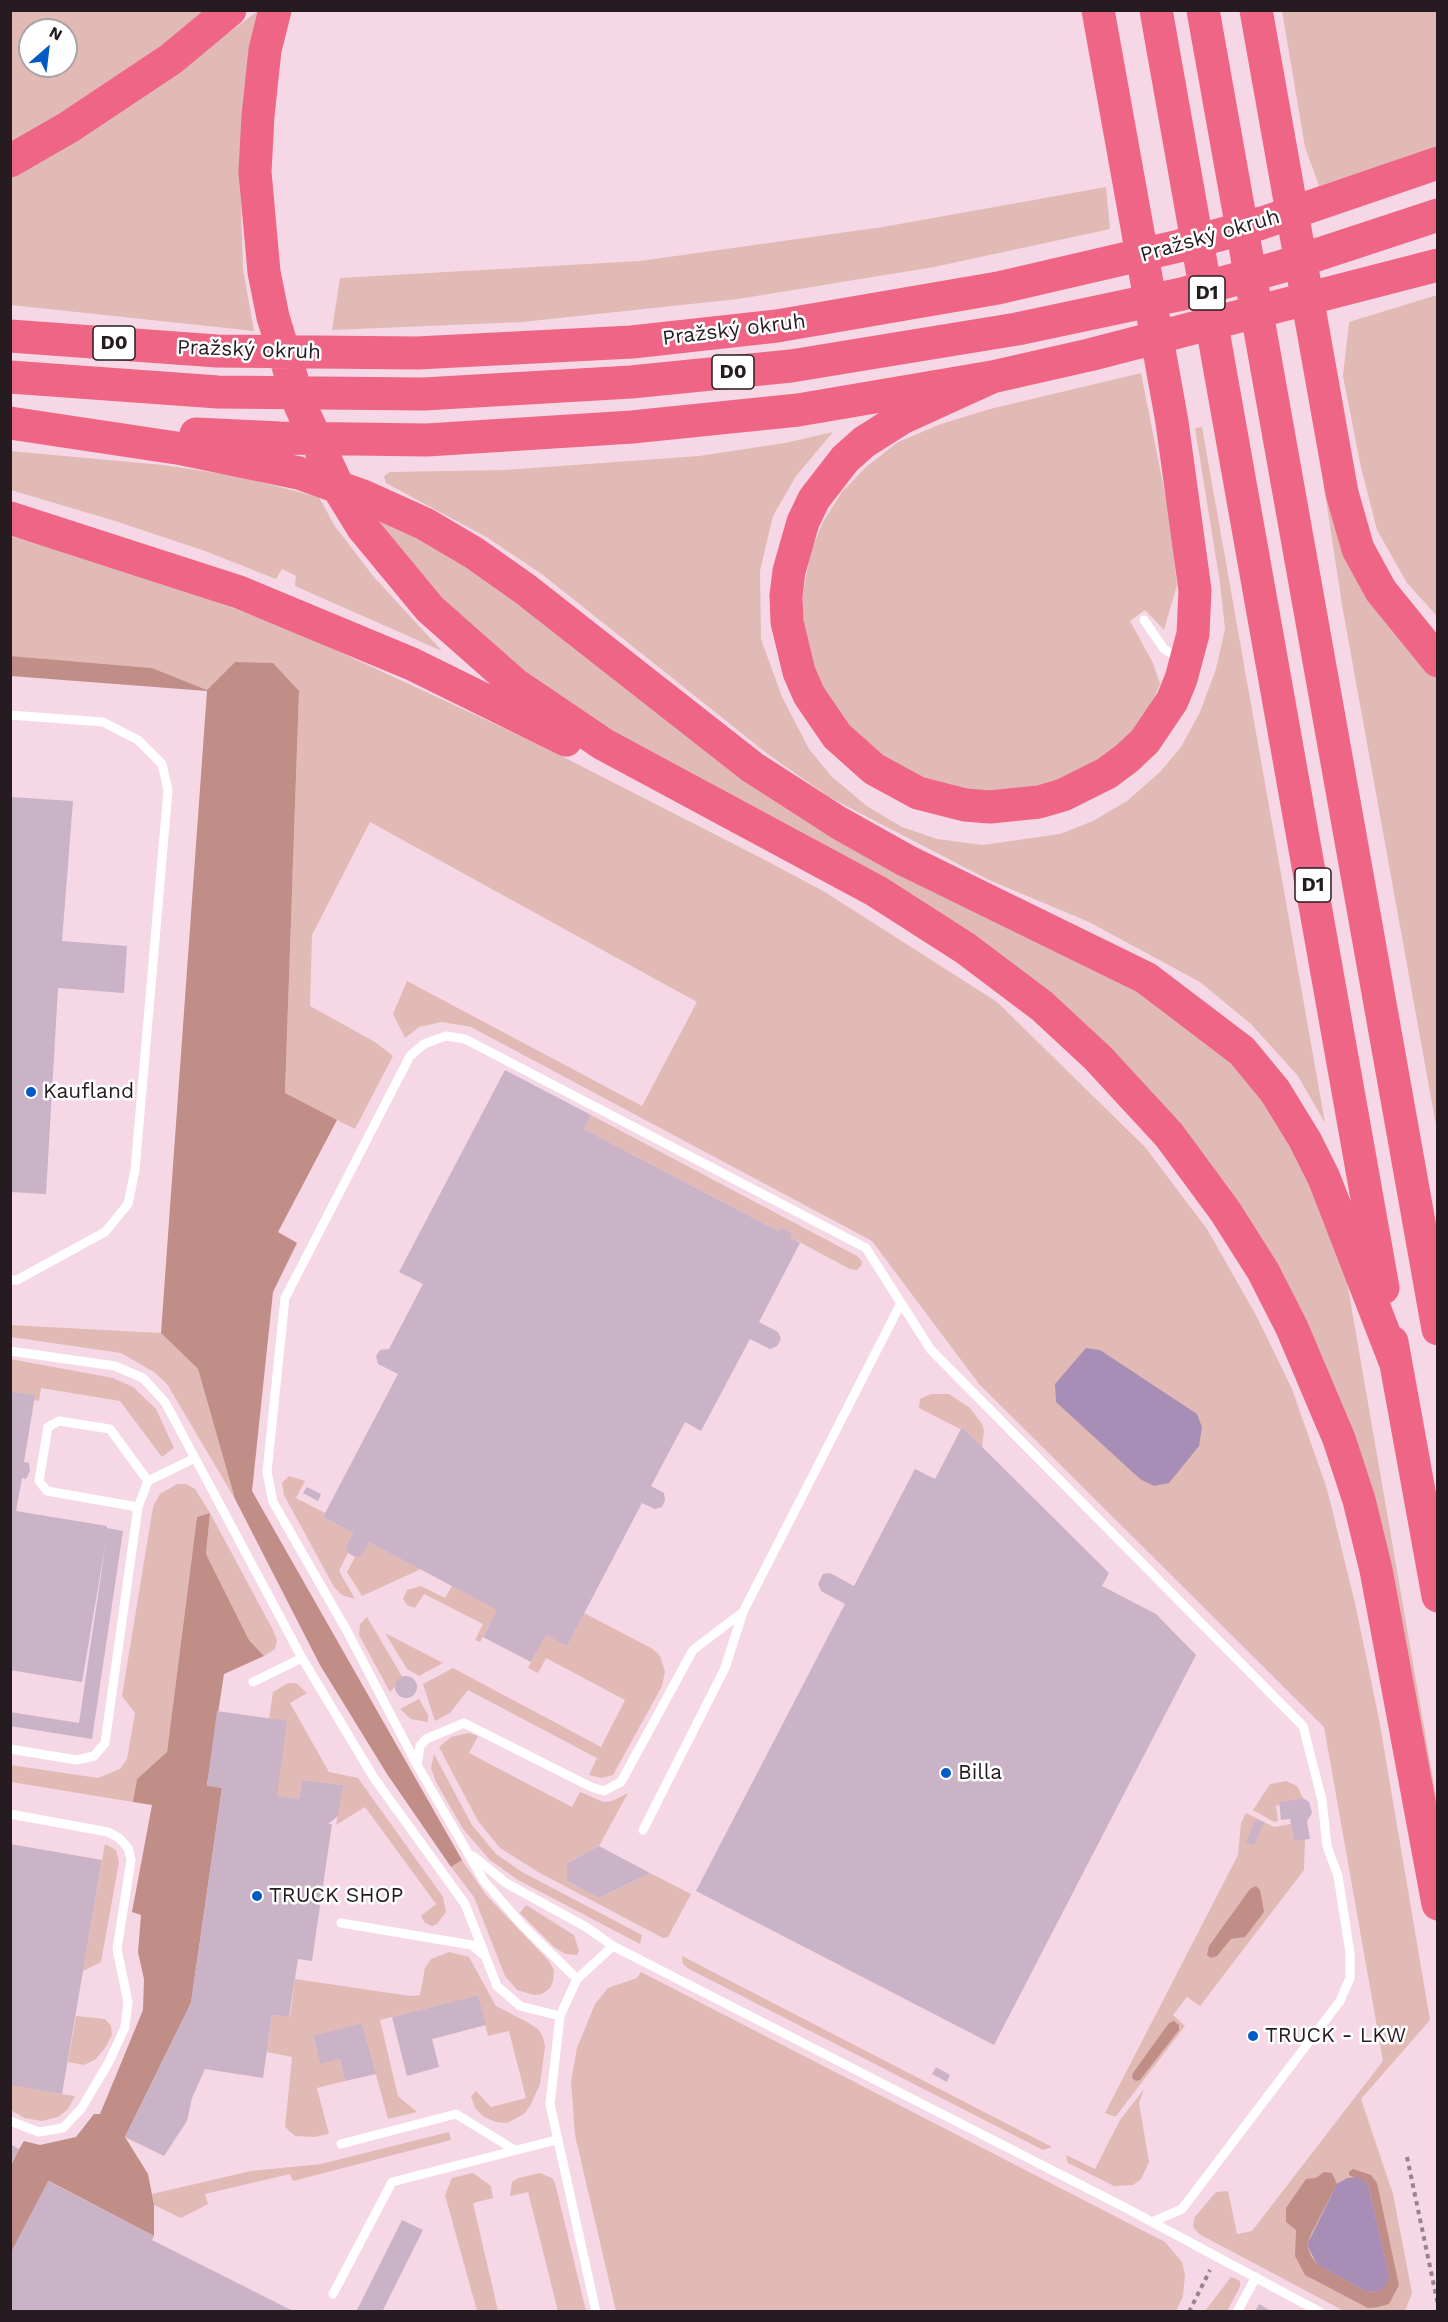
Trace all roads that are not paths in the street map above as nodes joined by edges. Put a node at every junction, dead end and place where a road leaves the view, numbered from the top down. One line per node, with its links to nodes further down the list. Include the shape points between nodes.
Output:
1 (230, 10): 7 (highway, via 171,59)
2 (275, 10): 24 (highway, via 266,51 255,172 258,226 273,317 300,405 318,448 363,528 430,609 516,685 603,744)
3 (1098, 10): 22 (highway, via 1172,422 1195,590 1193,634)
4 (1156, 10): 29 (highway, D1)
5 (1203, 10): 27 (highway, D1)
6 (1256, 10): 17 (highway)
7 (10, 161)
8 (1437, 163): 13 (highway, Pražský okruh / D0, via 1262,223 1158,252 998,288 777,326 632,342 417,353 217,351)
9 (1437, 215): 14 (highway, Pražský okruh / D0, via 1182,294 1017,329 791,366 631,382 424,394 218,392)
10 (1437, 258): 12 (highway)
11 (1437, 265): 12 (highway)
12 (1383, 278): 15 (highway, via 1186,332)
13 (10, 336)
14 (10, 377)
15 (992, 377): 16 (highway, via 798,410 632,427 427,440 280,438); 22 (highway, via 902,418 864,442 828,478 803,522 789,571 787,622 798,672 822,717 854,754 895,782 933,798 965,805 1015,806 1063,795 1127,758 1172,701)
16 (23, 424): 29 (highway, via 183,449 299,473 363,496 425,525 525,589 752,767 839,824 1146,978 1242,1051 1275,1091 1324,1178)
17 (1336, 454): 20 (highway, via 1392,587); 21 (highway, via 1358,549 1380,591)
18 (10, 518): 24 (highway, via 152,562 313,622 412,664)
19 (1144, 620): 22 (lane, via 1164,649)
20 (1437, 635)
21 (1437, 661)
22 (1186, 663)
23 (10, 715): 25 (lane, via 103,722 138,740 162,764 168,790 135,1170 128,1204 105,1232 17,1280)
24 (766, 832): 42 (highway, via 876,891 955,941 1042,1006 1098,1058 1169,1135 1232,1221 1292,1328 1339,1439 1359,1500 1395,1667)
25 (10, 1280)
26 (901, 1303): 34 (lane); 38 (lane, via 866,1248 465,1039 446,1036 424,1044 410,1056 285,1298 267,1472 273,1502); 52 (lane, via 931,1350 1303,1726 1322,1800 1327,1846 1338,1876 1350,1978 1340,2001 1182,2209)
27 (1437, 1329)
28 (10, 1351): 30 (lane, via 115,1366 143,1378 165,1402)
29 (1396, 1364): 33 (highway, D1)
30 (195, 1458): 31 (lane); 35 (lane)
31 (148, 1482): 32 (lane); 32 (lane, via 110,1429 59,1421 48,1427 39,1482 47,1491)
32 (138, 1507): 37 (lane, via 105,1743 94,1756 77,1760)
33 (1437, 1596)
34 (743, 1612): 38 (lane, via 693,1650 621,1782 614,1788 604,1791 591,1787 465,1723 426,1739 420,1746); 40 (lane, via 725,1668)
35 (302, 1659): 36 (lane); 45 (lane, via 374,1778 465,1904)
36 (253, 1682)
37 (10, 1749)
38 (417, 1765): 41 (lane)
39 (10, 1814): 48 (lane, via 108,1832 128,1848 131,1860 117,1949 128,2002 124,2027 109,2062 81,2109 63,2128 39,2132)
40 (643, 1830)
41 (465, 1849): 44 (lane, via 506,1883); 46 (lane, via 497,1898)
42 (1437, 1904)
43 (341, 1923): 45 (lane, via 472,1945)
44 (613, 1946): 46 (lane); 52 (lane)
45 (484, 1956): 47 (lane, via 497,1986 508,1998 530,2010)
46 (577, 1979): 47 (lane)
47 (560, 2016): 49 (lane, via 550,2104)
48 (10, 2121)
49 (556, 2140): 51 (lane); 55 (lane)
50 (341, 2144): 51 (lane, via 456,2114)
51 (513, 2149): 54 (lane, via 392,2182)
52 (1152, 2222): 53 (lane)
53 (1256, 2277): 56 (lane); 57 (lane)
54 (333, 2294)
55 (596, 2312)
56 (1238, 2312)
57 (1320, 2312)

